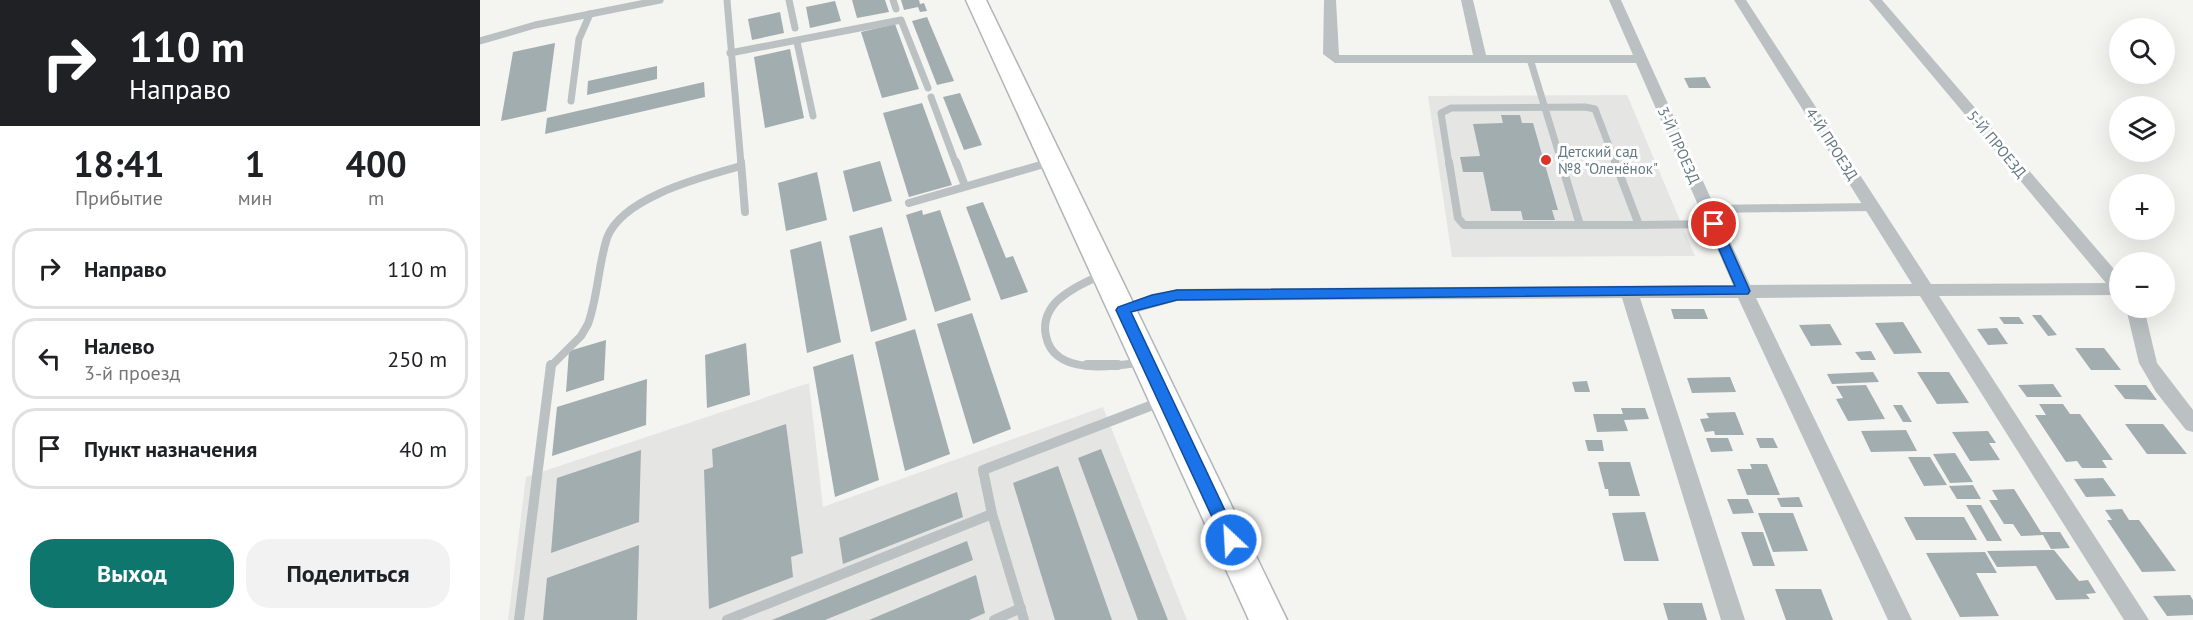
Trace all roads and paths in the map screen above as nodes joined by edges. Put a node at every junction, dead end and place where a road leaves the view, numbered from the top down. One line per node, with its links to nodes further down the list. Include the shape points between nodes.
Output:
1 (660, 0): 12 (lane)
2 (727, 0): 16 (lane)
3 (789, 0): 13 (lane)
4 (892, 0): 11 (lane)
5 (976, 0): 25 (main road)
6 (1330, 0): 19 (street, via 1330,54 1335,59)
7 (1467, 0): 19 (street)
8 (1615, 0): 18 (street, 3-Й ПРОЕЗД)
9 (1740, 0): 29 (street, 4-Й ПРОЕЗД)
10 (1875, 0): 36 (street, 5-Й ПРОЕЗД)
11 (896, 9)
12 (590, 14): 14 (lane); 22 (lane, via 579,39)
13 (795, 28)
14 (480, 41)
15 (797, 42): 16 (lane); 20 (lane, via 901,20); 24 (lane)
16 (730, 53): 26 (lane)
17 (1530, 59): 18 (street); 19 (street); 23 (lane)
18 (1641, 59): 30 (street, 3-Й ПРОЕЗД)
19 (1481, 60)
20 (928, 88)
21 (931, 97): 27 (lane)
22 (571, 101)
23 (1545, 107): 33 (lane); 33 (lane, via 1443,111 1458,218 1471,226); 34 (lane, via 1585,107 1598,113)
24 (813, 116)
25 (1053, 162): 27 (lane); 35 (main road)
26 (741, 166): 31 (lane); 48 (lane, via 682,184 624,214 613,225 589,320 581,336 549,368)
27 (965, 186): 28 (lane)
28 (909, 202)
29 (1872, 207): 30 (lane); 37 (street, 4-Й ПРОЕЗД)
30 (1707, 209): 32 (street, 3-Й ПРОЕЗД)
31 (745, 212)
32 (1714, 224): 34 (lane); 39 (street, 3-Й ПРОЕЗД)
33 (1580, 225): 34 (lane)
34 (1639, 225)
35 (1105, 273): 41 (main road); 43 (lane, via 1072,290 1053,306 1044,326 1048,346 1056,354 1084,366 1123,366)
36 (2109, 276)
37 (1924, 289): 38 (street); 39 (street); 54 (street, 4-Й ПРОЕЗД)
38 (2109, 289)
39 (1744, 291): 40 (street); 53 (street, 3-Й ПРОЕЗД)
40 (1629, 292): 41 (street, via 1177,295); 52 (street)
41 (1123, 310): 43 (main road)
42 (2139, 318): 45 (street, via 2146,361)
43 (1147, 360): 44 (main road)
44 (1165, 400): 46 (lane, via 983,470); 51 (main road)
45 (2193, 424)
46 (992, 514): 47 (lane); 49 (lane)
47 (1022, 614): 50 (lane)
48 (519, 620)
49 (727, 620)
50 (994, 620)
51 (1268, 620)
52 (1733, 620)
53 (1900, 620)
54 (2137, 620)

